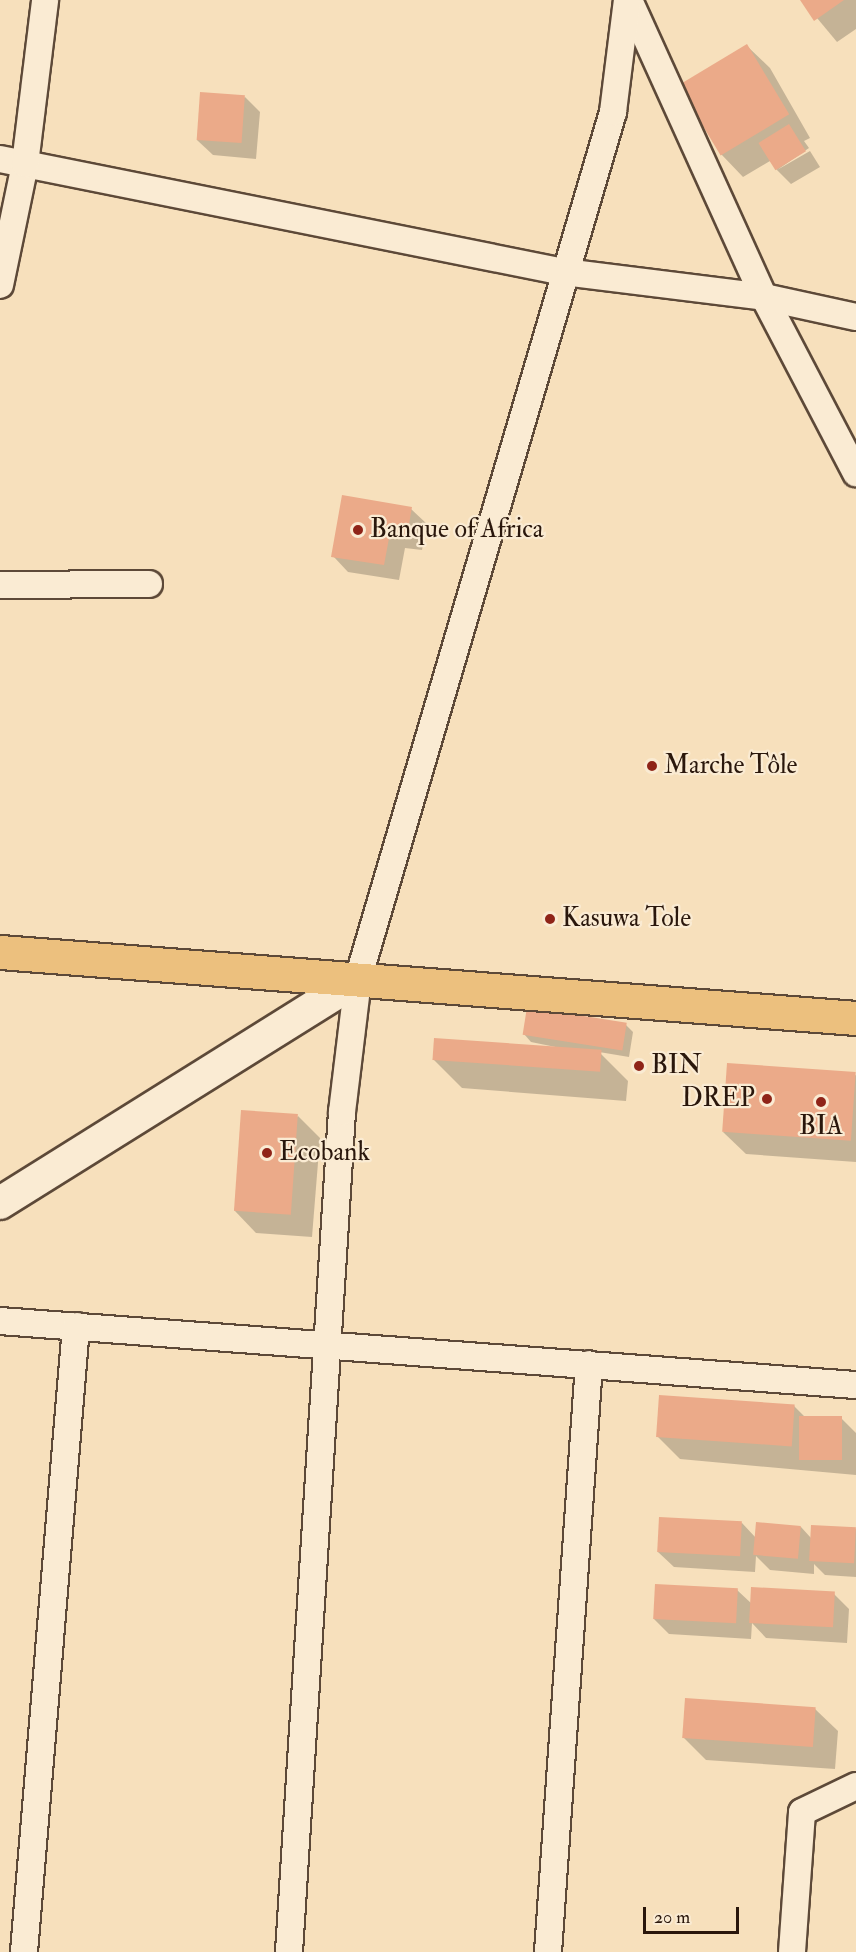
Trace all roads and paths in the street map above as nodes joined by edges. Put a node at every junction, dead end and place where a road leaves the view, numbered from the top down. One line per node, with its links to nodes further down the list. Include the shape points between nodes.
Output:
1 (45, 0): 4 (street)
2 (628, 0): 5 (street, via 613,112); 7 (street)
3 (0, 159): 4 (street)
4 (25, 164): 5 (street); 6 (street)
5 (564, 272): 7 (street); 13 (street)
6 (0, 285)
7 (764, 297): 8 (street); 9 (street)
8 (856, 317)
9 (856, 474)
10 (149, 584): 11 (street)
11 (0, 585)
12 (0, 952): 13 (main road)
13 (358, 979): 14 (main road); 15 (street); 18 (street, via 342,1112)
14 (856, 1018)
15 (0, 1203)
16 (0, 1321): 17 (street)
17 (76, 1326): 18 (street); 22 (street)
18 (327, 1345): 19 (street); 23 (street)
19 (590, 1364): 20 (street); 24 (street)
20 (856, 1385)
21 (856, 1786): 25 (street, via 802,1812)
22 (24, 1952)
23 (288, 1952)
24 (548, 1952)
25 (792, 1952)

